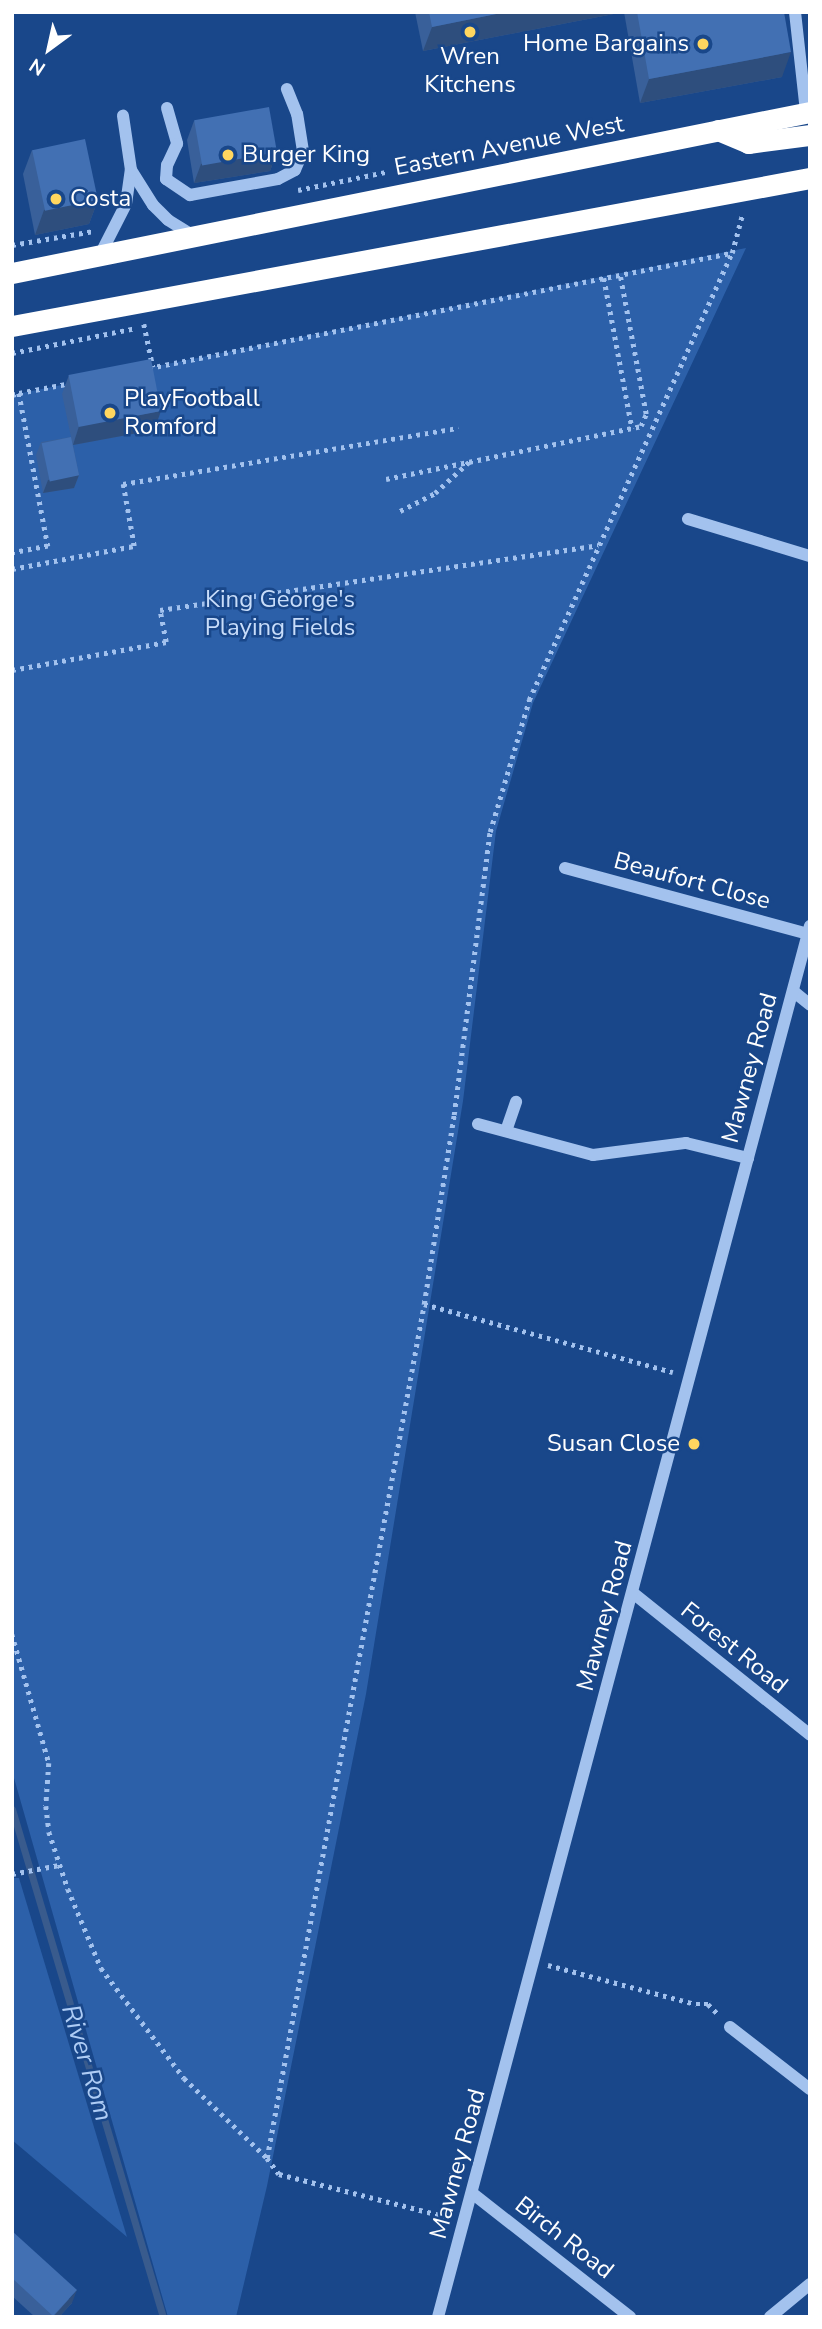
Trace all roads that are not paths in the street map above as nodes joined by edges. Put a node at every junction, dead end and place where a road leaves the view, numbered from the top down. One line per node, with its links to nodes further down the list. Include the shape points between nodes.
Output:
1 (795, 12): 4 (street)
2 (287, 89): 3 (street, via 298,114 303,151 295,170 278,180 190,195 166,179 177,144)
3 (167, 108)
4 (808, 112): 6 (highway, Eastern Avenue West)
5 (123, 116): 8 (street)
6 (718, 130): 7 (highway, via 748,143); 10 (highway, Eastern Avenue West)
7 (810, 135)
8 (131, 170): 10 (street, via 153,205); 11 (street, via 126,204)
9 (810, 178): 13 (highway)
10 (194, 236): 11 (highway, Eastern Avenue West)
11 (100, 255): 12 (highway, Eastern Avenue West)
12 (12, 273)
13 (12, 326)
14 (688, 519): 15 (street)
15 (810, 555)
16 (565, 868): 17 (street, Beaufort Close)
17 (809, 930): 18 (street, Mawney Road)
18 (793, 991): 19 (street); 23 (street, Mawney Road)
19 (810, 1005)
20 (516, 1102): 22 (street)
21 (478, 1124): 22 (street)
22 (506, 1131): 23 (street, via 593,1155 686,1143)
23 (748, 1158): 24 (street, Mawney Road)
24 (633, 1593): 25 (street, Forest Road); 28 (street, Mawney Road)
25 (810, 1735)
26 (730, 2027): 27 (street)
27 (810, 2090)
28 (472, 2193): 30 (street, Birch Road); 31 (street, Mawney Road)
29 (810, 2284): 32 (street)
30 (626, 2315)
31 (438, 2317)
32 (770, 2317)

